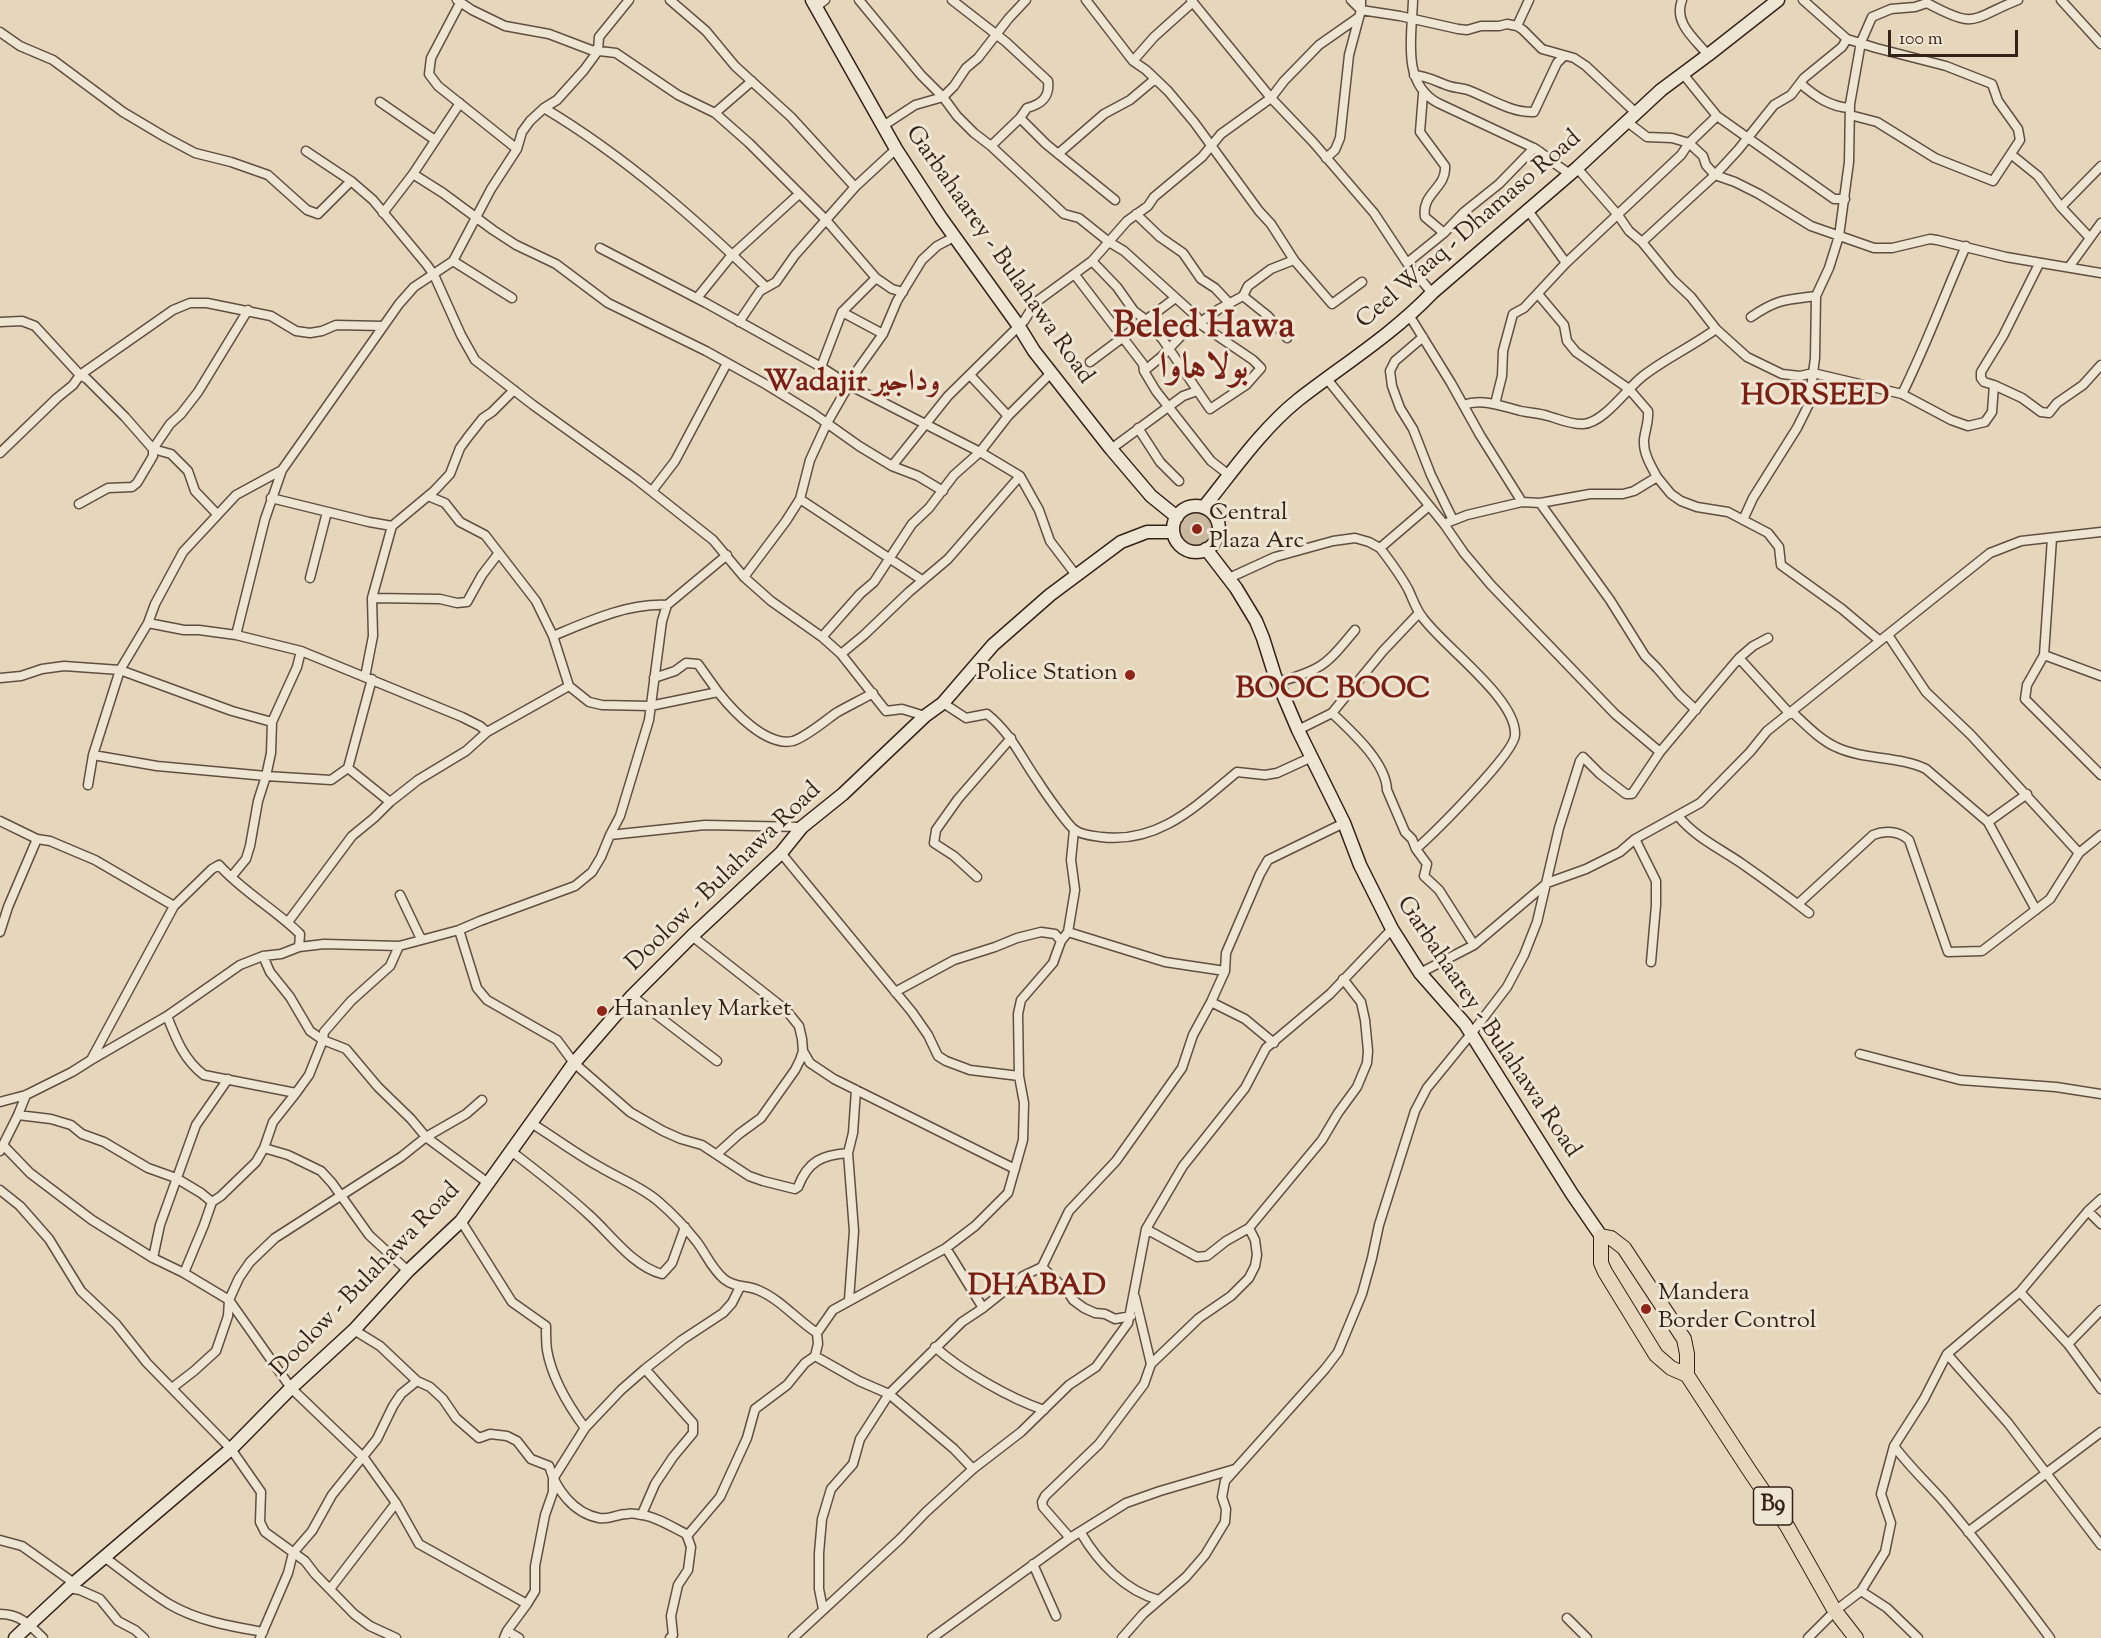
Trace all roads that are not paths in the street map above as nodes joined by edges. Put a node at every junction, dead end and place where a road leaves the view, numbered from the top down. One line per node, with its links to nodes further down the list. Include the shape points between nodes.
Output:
1 (629, 0): 29 (street, via 598,37)
2 (670, 0): 36 (street, via 706,31)
3 (859, 0): 39 (street)
4 (952, 0): 25 (street)
5 (1026, 0): 25 (street)
6 (1086, 0): 32 (street)
7 (1351, 0): 21 (street)
8 (1361, 0): 21 (street)
9 (1413, 0): 22 (street)
10 (1529, 0): 23 (street)
11 (1682, 0): 30 (street, via 1679,16 1684,27)
12 (1778, 0): 30 (main road, Ceel Waaq - Dhamaso Road)
13 (1803, 0): 26 (street)
14 (2018, 0): 20 (street)
15 (2061, 0): 28 (street)
16 (458, 1): 29 (street, via 505,26 549,34); 42 (street, via 428,68 438,86)
17 (1192, 1): 32 (street); 40 (street)
18 (1928, 1): 20 (street, via 1953,17 1969,20 1982,18); 27 (street, via 1872,17)
19 (818, 2): 49 (main road, Garbahaarey - Bulahawa Road)
20 (2002, 3)
21 (1360, 14): 22 (street); 40 (street, via 1319,45); 61 (street, via 1349,55 1340,138)
22 (1413, 19): 23 (street, via 1467,30); 34 (street)
23 (1517, 26): 31 (street, via 1542,49)
24 (0, 32): 66 (street, via 20,46 53,60 123,112 165,137 195,153 268,175 307,210 318,214)
25 (997, 34): 39 (street); 48 (street, via 1048,81 1045,98 1027,108)
26 (1847, 39): 27 (street); 37 (street)
27 (1861, 42): 44 (street); 60 (street, via 1946,66 1992,84 1998,101 2018,129 2020,140)
28 (2101, 44)
29 (598, 51): 43 (street, via 557,100); 45 (street, via 622,56 678,95)
30 (1708, 55): 33 (main road, Ceel Waaq - Dhamaso Road)
31 (1564, 56): 34 (street, via 1534,112 1517,110 1465,89); 46 (street, via 1586,66)
32 (1133, 61): 35 (street)
33 (1683, 74): 46 (main road, Ceel Waaq - Dhamaso Road); 47 (street)
34 (1414, 75): 38 (street)
35 (1155, 79): 53 (street); 59 (street, via 1130,100 1104,114)
36 (752, 81): 45 (street); 67 (street, via 807,133)
37 (1800, 84): 44 (street, via 1818,98); 50 (street, via 1774,105)
38 (1423, 94): 55 (street); 79 (street, via 1420,132 1445,166 1439,184 1425,202 1425,217)
39 (943, 97): 49 (street, via 915,105); 54 (street, via 965,125)
40 (1271, 98): 53 (street); 61 (street)
41 (380, 102): 51 (street)
42 (460, 103): 51 (street); 56 (street)
43 (544, 108): 56 (street, via 522,132); 87 (street, via 650,183)
44 (1850, 111): 60 (street, via 1877,122 1935,158 1993,181); 69 (street)
45 (715, 112): 68 (street)
46 (1631, 116): 52 (street, via 1647,136); 63 (main road, Ceel Waaq - Dhamaso Road)
47 (1717, 116): 50 (street); 52 (street)
48 (1020, 118): 54 (street); 59 (street)
49 (883, 126): 57 (main road, Garbahaarey - Bulahawa Road)
50 (1747, 138): 65 (street); 69 (street, via 1834,199)
51 (435, 140): 64 (street)
52 (1689, 143): 65 (street); 75 (street)
53 (1211, 144): 74 (street, via 1202,157); 88 (street)
54 (991, 146): 83 (street, via 1064,214 1079,219)
55 (1533, 148): 63 (street, via 1557,167); 79 (street)
56 (517, 149): 76 (street)
57 (896, 149): 67 (street); 81 (main road, Garbahaarey - Bulahawa Road)
58 (306, 151): 66 (street)
59 (1058, 154): 70 (street)
60 (2012, 154): 71 (street, via 2038,176)
61 (1326, 158): 91 (street, via 1374,213)
62 (2101, 166): 71 (street)
63 (1573, 171): 72 (main road, Ceel Waaq - Dhamaso Road); 75 (street)
64 (413, 174): 73 (street); 76 (street)
65 (1715, 175): 80 (street, via 1742,185 1811,226); 84 (street)
66 (351, 181): 73 (street)
67 (855, 187): 77 (street)
68 (799, 194): 77 (street); 87 (street)
69 (1845, 199): 80 (street)
70 (1114, 200)
71 (2061, 207): 82 (street)
72 (1527, 209): 92 (street); 102 (main road, Ceel Waaq - Dhamaso Road)
73 (383, 213): 96 (street)
74 (1136, 214): 83 (street); 109 (street, via 1183,253 1202,279)
75 (1618, 215): 84 (street); 92 (street)
76 (476, 219): 89 (street); 127 (street, via 556,264 608,303)
77 (826, 220): 98 (street); 100 (street, via 776,282)
78 (2101, 222): 82 (street)
79 (1444, 233): 91 (street)
80 (1839, 236): 85 (street, via 1874,248 1930,239); 105 (street)
81 (954, 237): 101 (street, via 922,260); 118 (main road, Garbahaarey - Bulahawa Road)
82 (2090, 238): 94 (street)
83 (1109, 242): 90 (street); 108 (street, via 1139,263)
84 (1642, 242): 120 (street)
85 (1966, 246): 93 (street); 141 (street)
86 (600, 248): 107 (street)
87 (731, 256): 100 (street); 107 (street)
88 (1294, 260): 99 (street, via 1332,304); 104 (street, via 1271,269 1248,286)
89 (453, 261): 96 (street); 106 (street)
90 (1092, 261): 97 (street); 114 (street)
91 (1407, 263): 102 (street)
92 (1566, 263): 103 (street)
93 (2038, 264): 94 (street); 137 (street, via 1981,372 1984,382)
94 (2069, 267): 95 (street)
95 (2101, 273)
96 (434, 275): 119 (street, via 414,287); 139 (street, via 475,360)
97 (1075, 275): 118 (street, via 1036,302); 123 (street)
98 (876, 278): 101 (street); 111 (street)
99 (1362, 282)
100 (766, 287): 116 (street, via 754,297)
101 (903, 292): 121 (street)
102 (1432, 293): 112 (main road, Ceel Waaq - Dhamaso Road)
103 (1538, 294): 138 (street, via 1564,325 1567,341 1576,352); 142 (street, via 1513,314)
104 (1243, 296): 109 (street); 124 (street, via 1268,316)
105 (1816, 296): 113 (street, via 1781,300); 132 (street)
106 (512, 298)
107 (697, 298): 116 (street)
108 (1174, 299): 114 (street); 117 (street)
109 (1230, 304): 117 (street)
110 (248, 310): 119 (street, via 309,333 336,325); 133 (street, via 190,303 173,310); 150 (street, via 198,392)
111 (842, 312): 121 (street); 129 (street)
112 (1409, 315): 122 (street); 135 (main road, Ceel Waaq - Dhamaso Road)
113 (1751, 317)
114 (1146, 320): 123 (street); 125 (street)
115 (0, 322): 133 (street, via 22,321 35,326)
116 (739, 322): 129 (street)
117 (1200, 324): 125 (street); 140 (street, via 1261,368 1246,385 1210,409)
118 (1018, 325): 131 (main road, Garbahaarey - Bulahawa Road); 134 (street)
119 (383, 326): 154 (street)
120 (1716, 329): 132 (street, via 1761,365 1782,374); 138 (street)
121 (883, 334): 136 (street)
122 (1423, 337): 143 (street); 173 (street, via 1389,371 1400,408 1413,429)
123 (1124, 338): 126 (street); 130 (street)
124 (1287, 339)
125 (1169, 349): 130 (street); 140 (street)
126 (1090, 362)
127 (727, 363): 146 (street); 159 (street, via 675,461)
128 (2101, 365): 137 (street, via 2049,413)
129 (821, 367): 136 (street)
130 (1144, 370): 144 (street)
131 (1051, 373): 145 (street); 149 (main road, Garbahaarey - Bulahawa Road)
132 (1813, 373): 141 (street); 172 (street, via 1804,415)
133 (80, 375): 150 (street); 152 (street)
134 (970, 375): 145 (street); 147 (street)
135 (1327, 379): 155 (main road, Ceel Waaq - Dhamaso Road, via 1278,418); 168 (street)
136 (849, 385): 146 (street); 147 (street)
137 (1994, 385): 141 (street, via 1992,412 1985,422 1968,426)
138 (1629, 389): 142 (street, via 1597,419 1586,424); 157 (street, via 1648,411 1645,452)
139 (514, 390): 159 (street); 161 (street, via 483,418 460,448 450,474)
140 (1197, 391): 144 (street)
141 (1902, 393)
142 (1495, 404): 143 (street)
143 (1463, 405): 164 (street)
144 (1169, 406): 148 (street); 155 (street, via 1211,460)
145 (1008, 416): 151 (street)
146 (826, 423): 153 (street); 163 (street, via 810,460)
147 (925, 425): 151 (street); 153 (street)
148 (1138, 428): 149 (street); 158 (street, via 1160,462)
149 (1111, 448): 171 (main road, Garbahaarey - Bulahawa Road, via 1151,496)
150 (153, 449): 166 (street, via 153,456 132,487 108,488); 170 (street, via 171,454 188,471 195,491)
151 (980, 452): 156 (street); 160 (street, via 962,465)
152 (0, 453)
153 (892, 466): 160 (street)
154 (282, 470): 162 (street); 170 (street, via 236,495)
155 (1229, 475): 167 (main road, Ceel Waaq - Dhamaso Road)
156 (1020, 476): 183 (street, via 1040,510 1050,542); 187 (street, via 948,559)
157 (1657, 477): 165 (street, via 1623,494 1590,494); 172 (street, via 1681,501 1728,512)
158 (1179, 481)
159 (651, 491): 181 (street)
160 (943, 491): 182 (street, via 912,524)
161 (428, 496): 174 (street); 180 (street, via 445,503 460,522 485,535)
162 (271, 498): 169 (street); 193 (street)
163 (800, 499): 182 (street); 184 (street)
164 (1522, 502): 165 (street); 173 (street)
165 (1540, 502): 214 (street, via 1645,656)
166 (80, 504)
167 (1204, 507): 171 (main road, via 1189,507); 179 (main road, via 1215,516 1219,529 1215,542)
168 (1429, 507): 173 (street); 178 (street)
169 (327, 512): 174 (street); 185 (street)
170 (217, 514): 191 (street, via 183,552)
171 (1177, 517): 175 (main road)
172 (1743, 520): 198 (street, via 1774,540 1781,565)
173 (1449, 522): 222 (street, via 1464,553 1491,585 1615,714)
174 (392, 526): 188 (street)
175 (1173, 532): 179 (main road, via 1187,550); 183 (main road, Doolow - Bulahawa Road, via 1147,532 1129,538)
176 (2101, 532): 177 (street)
177 (2052, 538): 194 (street, via 2021,541 1990,553); 201 (street)
178 (1380, 548): 186 (street, via 1355,538 1333,541 1275,557); 190 (street)
179 (1206, 549): 186 (main road, Garbahaarey - Bulahawa Road)
180 (498, 554): 188 (street, via 467,602); 195 (street, via 536,601)
181 (727, 555): 184 (street); 189 (street)
182 (890, 559): 187 (street); 196 (street, via 874,582)
183 (1076, 575): 212 (main road, Doolow - Bulahawa Road, via 1021,618)
184 (744, 577): 196 (street)
185 (310, 578)
186 (1229, 578): 208 (main road, Garbahaarey - Bulahawa Road, via 1256,621)
187 (922, 580): 200 (street)
188 (372, 598): 206 (street, via 374,636)
189 (667, 604): 195 (street, via 626,609); 207 (street)
190 (1419, 613): 215 (street); 241 (street, via 1493,691 1511,718 1515,735 1498,764)
191 (148, 623): 193 (street); 203 (street)
192 (1354, 630): 208 (street, via 1321,667)
193 (236, 635): 199 (street)
194 (1888, 635): 198 (street); 229 (street, via 1926,692)
195 (553, 636): 209 (street)
196 (822, 637): 200 (street)
197 (1768, 638): 202 (street)
198 (1880, 641): 216 (street)
199 (301, 651): 206 (street); 218 (street)
200 (841, 654): 211 (street)
201 (2044, 655): 204 (street); 226 (street, via 2027,685 2025,699)
202 (1739, 658): 214 (street); 216 (street)
203 (120, 670): 205 (street, via 64,666); 218 (street); 223 (street)
204 (2101, 676)
205 (0, 678)
206 (368, 678): 220 (street); 225 (street)
207 (654, 678): 210 (street, via 686,663 698,664); 213 (street)
208 (1278, 682): 219 (main road, Garbahaarey - Bulahawa Road)
209 (569, 686): 213 (street, via 595,704); 220 (street)
210 (718, 692): 211 (street, via 752,726 781,742 795,740); 213 (street)
211 (873, 693): 217 (street, via 886,711 902,709)
212 (943, 703): 217 (main road, Doolow - Bulahawa Road); 221 (street, via 966,718 987,714)
213 (650, 706): 237 (street, via 620,816)
214 (1696, 710): 222 (street)
215 (1332, 713): 219 (street); 241 (street, via 1374,757)
216 (1791, 713): 231 (street, via 1767,731 1700,803); 233 (street, via 1835,747 1918,765)
217 (925, 716): 235 (main road, Doolow - Bulahawa Road)
218 (272, 722): 227 (street)
219 (1298, 730): 224 (main road, Garbahaarey - Bulahawa Road)
220 (487, 732): 230 (street, via 466,751)
221 (1011, 738): 236 (street); 245 (street, via 958,799 934,837 934,843)
222 (1660, 752): 246 (street, via 1629,795 1583,757 1580,760)
223 (93, 755): 227 (street); 228 (street)
224 (1312, 757): 234 (main road, Garbahaarey - Bulahawa Road); 236 (street, via 1265,775 1237,772 1190,810 1152,831 1113,838)
225 (348, 768): 227 (street, via 331,780); 230 (street)
226 (2101, 775)
227 (266, 777): 244 (street, via 246,859)
228 (88, 785)
229 (2027, 794): 233 (street); 242 (street)
230 (390, 802): 252 (street, via 352,836)
231 (1678, 816): 240 (street); 248 (street, via 1712,846)
232 (0, 821): 239 (street)
233 (1988, 822): 250 (street)
234 (1344, 823): 253 (main road, Garbahaarey - Bulahawa Road); 265 (street, via 1268,860 1226,953)
235 (802, 828): 237 (street, via 705,825); 243 (main road, Doolow - Bulahawa Road)
236 (1074, 830): 256 (street, via 1071,860 1075,890)
237 (610, 835): 254 (street, via 592,872 575,886)
238 (2101, 835): 242 (street)
239 (37, 839): 249 (street, via 95,860); 255 (street)
240 (1635, 839): 246 (street, via 1620,852); 264 (street, via 1656,881)
241 (1416, 849): 260 (street, via 1427,864 1424,876 1439,890)
242 (2079, 853): 250 (street, via 2050,900)
243 (781, 854): 257 (main road, Doolow - Bulahawa Road); 268 (street)
244 (232, 876): 249 (street, via 219,865); 252 (street, via 256,900)
245 (977, 877)
246 (1547, 884): 260 (street); 272 (street, via 1524,955 1507,987)
247 (400, 895): 258 (street)
248 (1798, 904): 250 (street, via 1882,832 1903,835 1909,840 1948,952 1982,951); 251 (street)
249 (174, 906): 277 (street)
250 (2036, 910)
251 (1809, 913)
252 (288, 922): 262 (street, via 300,934)
253 (1392, 929): 266 (main road, Garbahaarey - Bulahawa Road); 267 (street)
254 (459, 930): 258 (street); 279 (street, via 477,988 487,1000 557,1040)
255 (0, 932)
256 (1068, 932): 259 (street); 265 (street, via 1165,962)
257 (692, 936): 269 (main road, Doolow - Bulahawa Road); 275 (street, via 786,1010 799,1026)
258 (421, 939): 261 (street)
259 (1061, 941): 268 (street, via 1054,934 1041,932 1017,938 954,960); 280 (street, via 1053,963 1021,1000)
260 (1474, 945): 266 (street)
261 (399, 946): 262 (street); 273 (street, via 390,966 345,1008 324,1032)
262 (299, 947): 263 (street)
263 (263, 956): 271 (street, via 240,965); 273 (street, via 310,1031)
264 (1651, 962)
265 (1225, 971): 270 (street)
266 (1420, 973): 272 (main road, Garbahaarey - Bulahawa Road)
267 (1343, 979): 274 (street); 307 (street, via 1361,1002 1367,1063 1357,1087 1322,1140)
268 (895, 992): 280 (street, via 928,1035 938,1056 970,1070)
269 (632, 996): 278 (street); 279 (main road, Doolow - Bulahawa Road)
270 (1211, 1002): 274 (street, via 1245,1018); 312 (street, via 1193,1035 1182,1068 1116,1161 1069,1211)
271 (167, 1016): 277 (street); 281 (street, via 192,1066 204,1076)
272 (1471, 1034): 309 (main road, Garbahaarey - Bulahawa Road); 344 (street, via 1427,1088 1415,1111 1362,1294 1338,1352)
273 (323, 1040): 283 (street, via 309,1076); 290 (street, via 346,1049)
274 (1274, 1043): 308 (street, via 1266,1048 1245,1088 1184,1166)
275 (802, 1051): 282 (street, via 810,1063); 295 (street, via 790,1078 761,1118)
276 (1860, 1054): 284 (street, via 1960,1080)
277 (90, 1060): 285 (street)
278 (717, 1061)
279 (574, 1063): 289 (main road, Doolow - Bulahawa Road); 295 (street, via 630,1112)
280 (1019, 1076): 296 (street, via 1024,1123)
281 (228, 1079): 283 (street); 297 (street, via 196,1125)
282 (856, 1090): 294 (street, via 854,1133); 296 (street)
283 (296, 1093): 292 (street, via 273,1122)
284 (2101, 1094)
285 (26, 1095): 287 (street); 288 (street)
286 (482, 1100): 290 (street)
287 (0, 1102)
288 (18, 1115): 291 (street); 297 (street, via 71,1125 148,1168)
289 (531, 1123): 293 (main road, Doolow - Bulahawa Road); 306 (street, via 658,1201)
290 (426, 1137): 298 (street); 300 (street)
291 (1, 1148): 311 (street, via 92,1220)
292 (264, 1149): 300 (street, via 288,1155 321,1171); 302 (street, via 256,1162)
293 (511, 1151): 298 (main road, Doolow - Bulahawa Road); 306 (street, via 653,1271 662,1274 672,1263)
294 (848, 1153): 295 (street, via 819,1158 795,1188 749,1176); 319 (street, via 854,1231)
295 (717, 1154)
296 (1015, 1170): 310 (street, via 1008,1193)
297 (176, 1178): 302 (street); 311 (street)
298 (488, 1183): 304 (main road, Doolow - Bulahawa Road)
299 (0, 1190): 333 (street, via 49,1239 81,1291)
300 (342, 1196): 313 (street, via 369,1235); 318 (street, via 275,1238 250,1262)
301 (2101, 1199): 303 (street)
302 (212, 1202): 314 (street)
303 (2088, 1211): 305 (street); 316 (street)
304 (461, 1221): 313 (main road, Doolow - Bulahawa Road); 338 (street, via 513,1302 546,1326 547,1351 558,1385)
305 (2101, 1224)
306 (685, 1227): 315 (street, via 724,1280)
307 (1249, 1228): 308 (street, via 1202,1258); 329 (street, via 1257,1255 1249,1278)
308 (1146, 1229): 317 (street)
309 (1601, 1236): 331 (highway, B9, via 1624,1248 1684,1339); 331 (highway, B9, via 1600,1263 1605,1272 1656,1354 1671,1368)
310 (946, 1248): 319 (street); 320 (street)
311 (153, 1258): 314 (street)
312 (1042, 1267): 320 (street, via 1023,1276); 322 (street, via 1084,1308 1115,1319)
313 (408, 1271): 323 (main road, Doolow - Bulahawa Road)
314 (184, 1273): 318 (street)
315 (740, 1287): 324 (street, via 766,1294); 330 (street, via 723,1314)
316 (2020, 1292): 325 (street); 327 (street)
317 (1134, 1293): 322 (street); 329 (street)
318 (229, 1300): 333 (street, via 216,1351); 334 (street)
319 (849, 1300): 324 (street, via 833,1310)
320 (983, 1308): 326 (street)
321 (2101, 1310): 325 (street)
322 (1131, 1316): 337 (street, via 1096,1367 1069,1385)
323 (354, 1330): 332 (street, via 380,1346); 334 (main road, Doolow - Bulahawa Road)
324 (817, 1333): 328 (street)
325 (2068, 1344): 335 (street)
326 (935, 1347): 336 (street); 337 (street, via 950,1361 1008,1395)
327 (1947, 1353): 340 (street); 345 (street)
328 (815, 1356): 336 (street); 353 (street, via 787,1385 755,1409 747,1438 720,1497)
329 (1151, 1364): 354 (street, via 1144,1384 1099,1444 1045,1496 1043,1507)
330 (645, 1369): 338 (street); 348 (street, via 693,1423 693,1432 655,1484)
331 (1687, 1375): 366 (highway, B9, via 1787,1526)
332 (417, 1381): 342 (street, via 401,1394); 346 (street, via 430,1387 479,1438 490,1434 517,1441 531,1459 549,1466)
333 (172, 1388): 341 (street)
334 (291, 1388): 341 (main road, Doolow - Bulahawa Road); 342 (street)
335 (2101, 1389)
336 (889, 1394): 343 (street); 365 (street, via 861,1439 853,1464 831,1489 822,1519 819,1553)
337 (1044, 1410): 343 (street)
338 (585, 1428): 346 (street)
339 (2101, 1432): 345 (street)
340 (1894, 1446): 350 (street); 362 (street, via 1881,1494 1891,1523 1885,1552)
341 (231, 1449): 357 (street, via 261,1492 260,1522 265,1532); 358 (main road, Doolow - Bulahawa Road)
342 (363, 1458): 347 (street); 357 (street, via 332,1495 312,1531)
343 (973, 1469): 365 (street)
344 (1234, 1469): 351 (street, via 1126,1503); 363 (street, via 1225,1481 1222,1497 1225,1522 1205,1555)
345 (2045, 1473): 350 (street); 352 (street)
346 (553, 1479): 348 (street, via 564,1496 583,1512 600,1518); 364 (street, via 535,1566 535,1591)
347 (396, 1503): 361 (street); 364 (street, via 419,1544)
348 (642, 1514): 353 (street)
349 (2101, 1528): 352 (street)
350 (1968, 1532): 386 (street)
351 (1081, 1533): 354 (street); 363 (street, via 1101,1561 1123,1581 1139,1594)
352 (2091, 1533): 356 (street)
353 (687, 1536): 378 (street, via 691,1547 688,1570 678,1585)
354 (1070, 1538): 359 (street)
355 (0, 1540): 360 (street, via 22,1546)
356 (2101, 1545)
357 (293, 1553): 361 (street); 372 (street)
358 (104, 1557): 360 (main road, Doolow - Bulahawa Road); 372 (street, via 187,1613)
359 (1033, 1564): 368 (street); 380 (street)
360 (71, 1585): 370 (main road, Doolow - Bulahawa Road); 375 (street, via 100,1599 118,1621)
361 (330, 1589): 376 (street, via 370,1626)
362 (1861, 1591): 366 (street); 385 (street, via 1887,1608)
363 (1159, 1600): 381 (street)
364 (527, 1604): 371 (street)
365 (823, 1610): 379 (street)
366 (1835, 1611): 383 (street); 384 (highway, B9)
367 (0, 1614): 370 (street, via 17,1616)
368 (1056, 1616)
369 (1568, 1618): 382 (street)
370 (29, 1624): 373 (main road, Doolow - Bulahawa Road); 374 (street)
371 (505, 1634): 377 (street)
372 (261, 1635)
373 (15, 1638)
374 (43, 1638)
375 (144, 1638)
376 (396, 1638)
377 (519, 1638)
378 (670, 1638)
379 (793, 1638)
380 (932, 1638)
381 (1122, 1638)
382 (1587, 1638)
383 (1808, 1638)
384 (1856, 1638)
385 (1918, 1638)
386 (2050, 1638)

